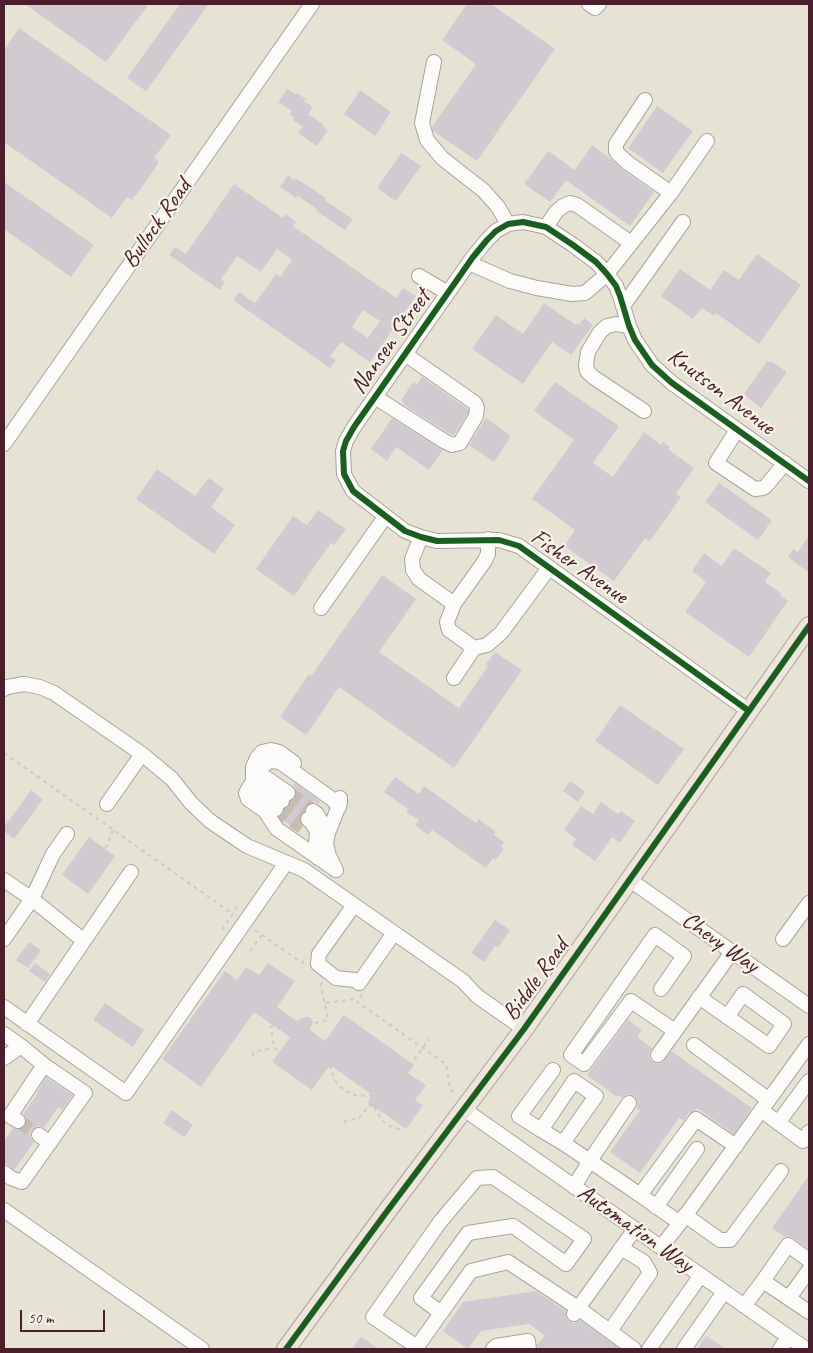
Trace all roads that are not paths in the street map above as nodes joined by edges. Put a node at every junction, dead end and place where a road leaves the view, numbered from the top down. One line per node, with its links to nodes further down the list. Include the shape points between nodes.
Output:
1 (312, 4): 22 (street, Bullock Road)
2 (589, 4): 3 (street, via 595,8)
3 (599, 4)
4 (434, 62): 9 (street, via 422,123 427,140 442,158 484,190 498,207)
5 (646, 100): 7 (street, via 616,144 616,151)
6 (706, 141): 7 (street)
7 (671, 193): 11 (street)
8 (682, 222): 16 (street)
9 (502, 227): 10 (street, Knutson Avenue, via 523,222); 12 (street, Nansen Street, via 486,240)
10 (546, 227): 11 (street, via 556,212 570,203); 13 (street, Knutson Avenue, via 596,262)
11 (631, 243): 13 (street)
12 (469, 262): 13 (street, via 510,281 572,294 585,293); 15 (street, Nansen Street)
13 (607, 274): 16 (street, Knutson Avenue, via 616,286)
14 (419, 276): 15 (street)
15 (448, 293): 18 (street, Nansen Street)
16 (623, 306): 17 (street, Knutson Avenue)
17 (629, 326): 20 (street, via 616,324 600,332 588,352 587,371); 21 (street, Knutson Avenue, via 652,365)
18 (405, 354): 19 (street, Nansen Street); 19 (street, via 475,403 476,416 460,443 452,445 444,441)
19 (375, 397): 25 (street, Nansen Street, via 346,441 343,463)
20 (644, 411)
21 (737, 430): 23 (street, Knutson Avenue); 23 (street, via 716,463 755,488 763,488)
22 (4, 444)
23 (785, 463): 24 (street, Knutson Avenue)
24 (809, 481)
25 (348, 484): 26 (street, Fisher Avenue, via 360,498)
26 (385, 516): 27 (street, Fisher Avenue, via 405,531); 31 (street)
27 (421, 537): 28 (street, Fisher Avenue, via 455,542); 30 (street, via 412,559 413,570)
28 (488, 539): 29 (street, Fisher Avenue, via 519,546); 30 (street, via 488,554 484,562)
29 (549, 568): 33 (street, via 501,633 487,645); 36 (street, Fisher Avenue)
30 (454, 604): 33 (street, via 447,622 449,630)
31 (321, 608)
32 (807, 632): 36 (main road, Biddle Road)
33 (474, 648): 34 (street)
34 (454, 678)
35 (4, 689): 37 (street, via 24,684 54,693)
36 (749, 711): 46 (main road, Biddle Road)
37 (142, 754): 39 (street); 43 (street, via 172,779 210,821 247,846)
38 (253, 779): 38 (street, via 255,791 262,799 282,801 265,777); 42 (street, via 246,793 248,799 265,811 277,829); 42 (street, via 257,758 262,752 271,750 280,752 336,791 340,803 326,843 336,870)
39 (107, 804)
40 (308, 819): 42 (street)
41 (67, 834): 47 (street, via 53,854)
42 (317, 845)
43 (286, 863): 49 (street, via 304,870); 60 (street, via 126,1093)
44 (131, 872): 53 (street)
45 (4, 880): 47 (street)
46 (630, 880): 54 (street, Chevy Way); 61 (main road, Biddle Road)
47 (32, 899): 51 (street); 53 (street)
48 (809, 903): 52 (street)
49 (354, 904): 50 (street); 50 (street, via 319,954 318,964 336,978 359,986)
50 (394, 933): 61 (street)
51 (4, 939)
52 (783, 939)
53 (84, 941): 60 (street)
54 (732, 952): 56 (street); 57 (street, Chevy Way)
55 (661, 989): 62 (street, via 684,956 655,935 571,1055 584,1064 631,1001)
56 (699, 997): 59 (street); 62 (street)
57 (809, 1006)
58 (4, 1008): 60 (street)
59 (727, 1017)
60 (27, 1024)
61 (524, 1029): 73 (main road, Biddle Road)
62 (675, 1031): 66 (street)
63 (10, 1041): 67 (street); 68 (street)
64 (809, 1044): 72 (street)
65 (694, 1045): 72 (street)
66 (658, 1055)
67 (4, 1058)
68 (44, 1065): 74 (street); 83 (street, via 85,1093 44,1139 22,1182)
69 (553, 1070): 76 (street, via 520,1116)
70 (809, 1081): 75 (street)
71 (629, 1103): 81 (street)
72 (765, 1105): 75 (street); 79 (street)
73 (465, 1110): 84 (street, Automation Way); 106 (main road, Biddle Road)
74 (9, 1119)
75 (778, 1123): 77 (street, via 803,1141)
76 (541, 1130): 78 (street); 78 (street, via 574,1081 596,1096)
77 (809, 1132)
78 (563, 1143): 81 (street)
79 (736, 1146): 85 (street, via 696,1118); 88 (street)
80 (697, 1149): 86 (street)
81 (589, 1162): 84 (street); 85 (street)
82 (781, 1171): 88 (street, via 730,1240 720,1240)
83 (4, 1172)
84 (574, 1187): 89 (street, Automation Way)
85 (640, 1195): 86 (street)
86 (656, 1207): 88 (street)
87 (4, 1210): 105 (street)
88 (682, 1219): 90 (street)
89 (635, 1229): 90 (street, Automation Way); 91 (street)
90 (660, 1247): 94 (street, Automation Way)
91 (621, 1248): 99 (street); 102 (street, via 644,1262 650,1273)
92 (809, 1260): 95 (street, via 788,1245)
93 (809, 1270): 97 (street)
94 (700, 1276): 96 (street, Automation Way); 110 (street)
95 (763, 1281): 97 (street); 98 (street)
96 (724, 1292): 98 (street, Automation Way); 111 (street)
97 (789, 1298): 100 (street)
98 (744, 1306): 103 (street, Automation Way)
99 (576, 1311): 101 (street, via 508,1262 471,1271); 102 (street)
100 (809, 1312)
101 (441, 1313): 104 (street); 104 (street, via 421,1298 468,1233 513,1226 566,1264 584,1239 493,1176 477,1178 440,1222 373,1317)
102 (610, 1331): 109 (street)
103 (789, 1337): 112 (street); 113 (street, Automation Way)
104 (419, 1348)
105 (202, 1349)
106 (286, 1349)
107 (492, 1349): 108 (street, via 528,1341)
108 (528, 1349)
109 (634, 1349)
110 (648, 1349)
111 (684, 1349)
112 (780, 1349)
113 (806, 1349)

